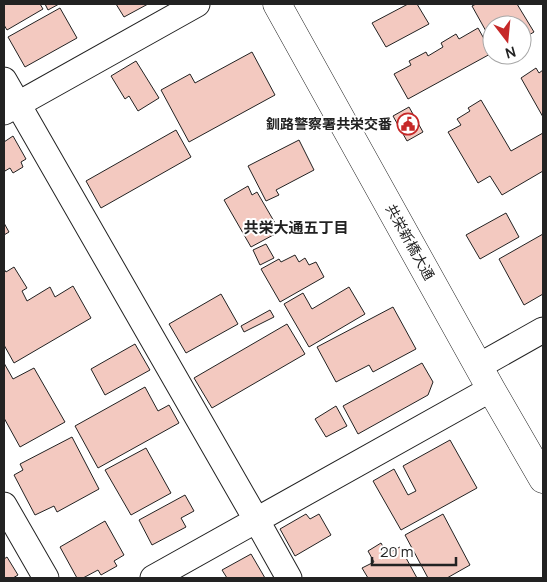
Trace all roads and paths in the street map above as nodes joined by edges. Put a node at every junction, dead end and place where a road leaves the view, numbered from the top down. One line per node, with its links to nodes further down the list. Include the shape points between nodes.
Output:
1 (197, 4): 4 (street)
2 (277, 4): 6 (street, 共栄新橋大通)
3 (4, 80): 4 (street)
4 (10, 108): 9 (street)
5 (543, 330): 6 (street)
6 (485, 377): 7 (street, 共栄新橋大通); 9 (street)
7 (543, 479)
8 (4, 504): 10 (street)
9 (257, 521): 11 (street); 12 (street)
10 (46, 578)
11 (153, 578)
12 (289, 578)

